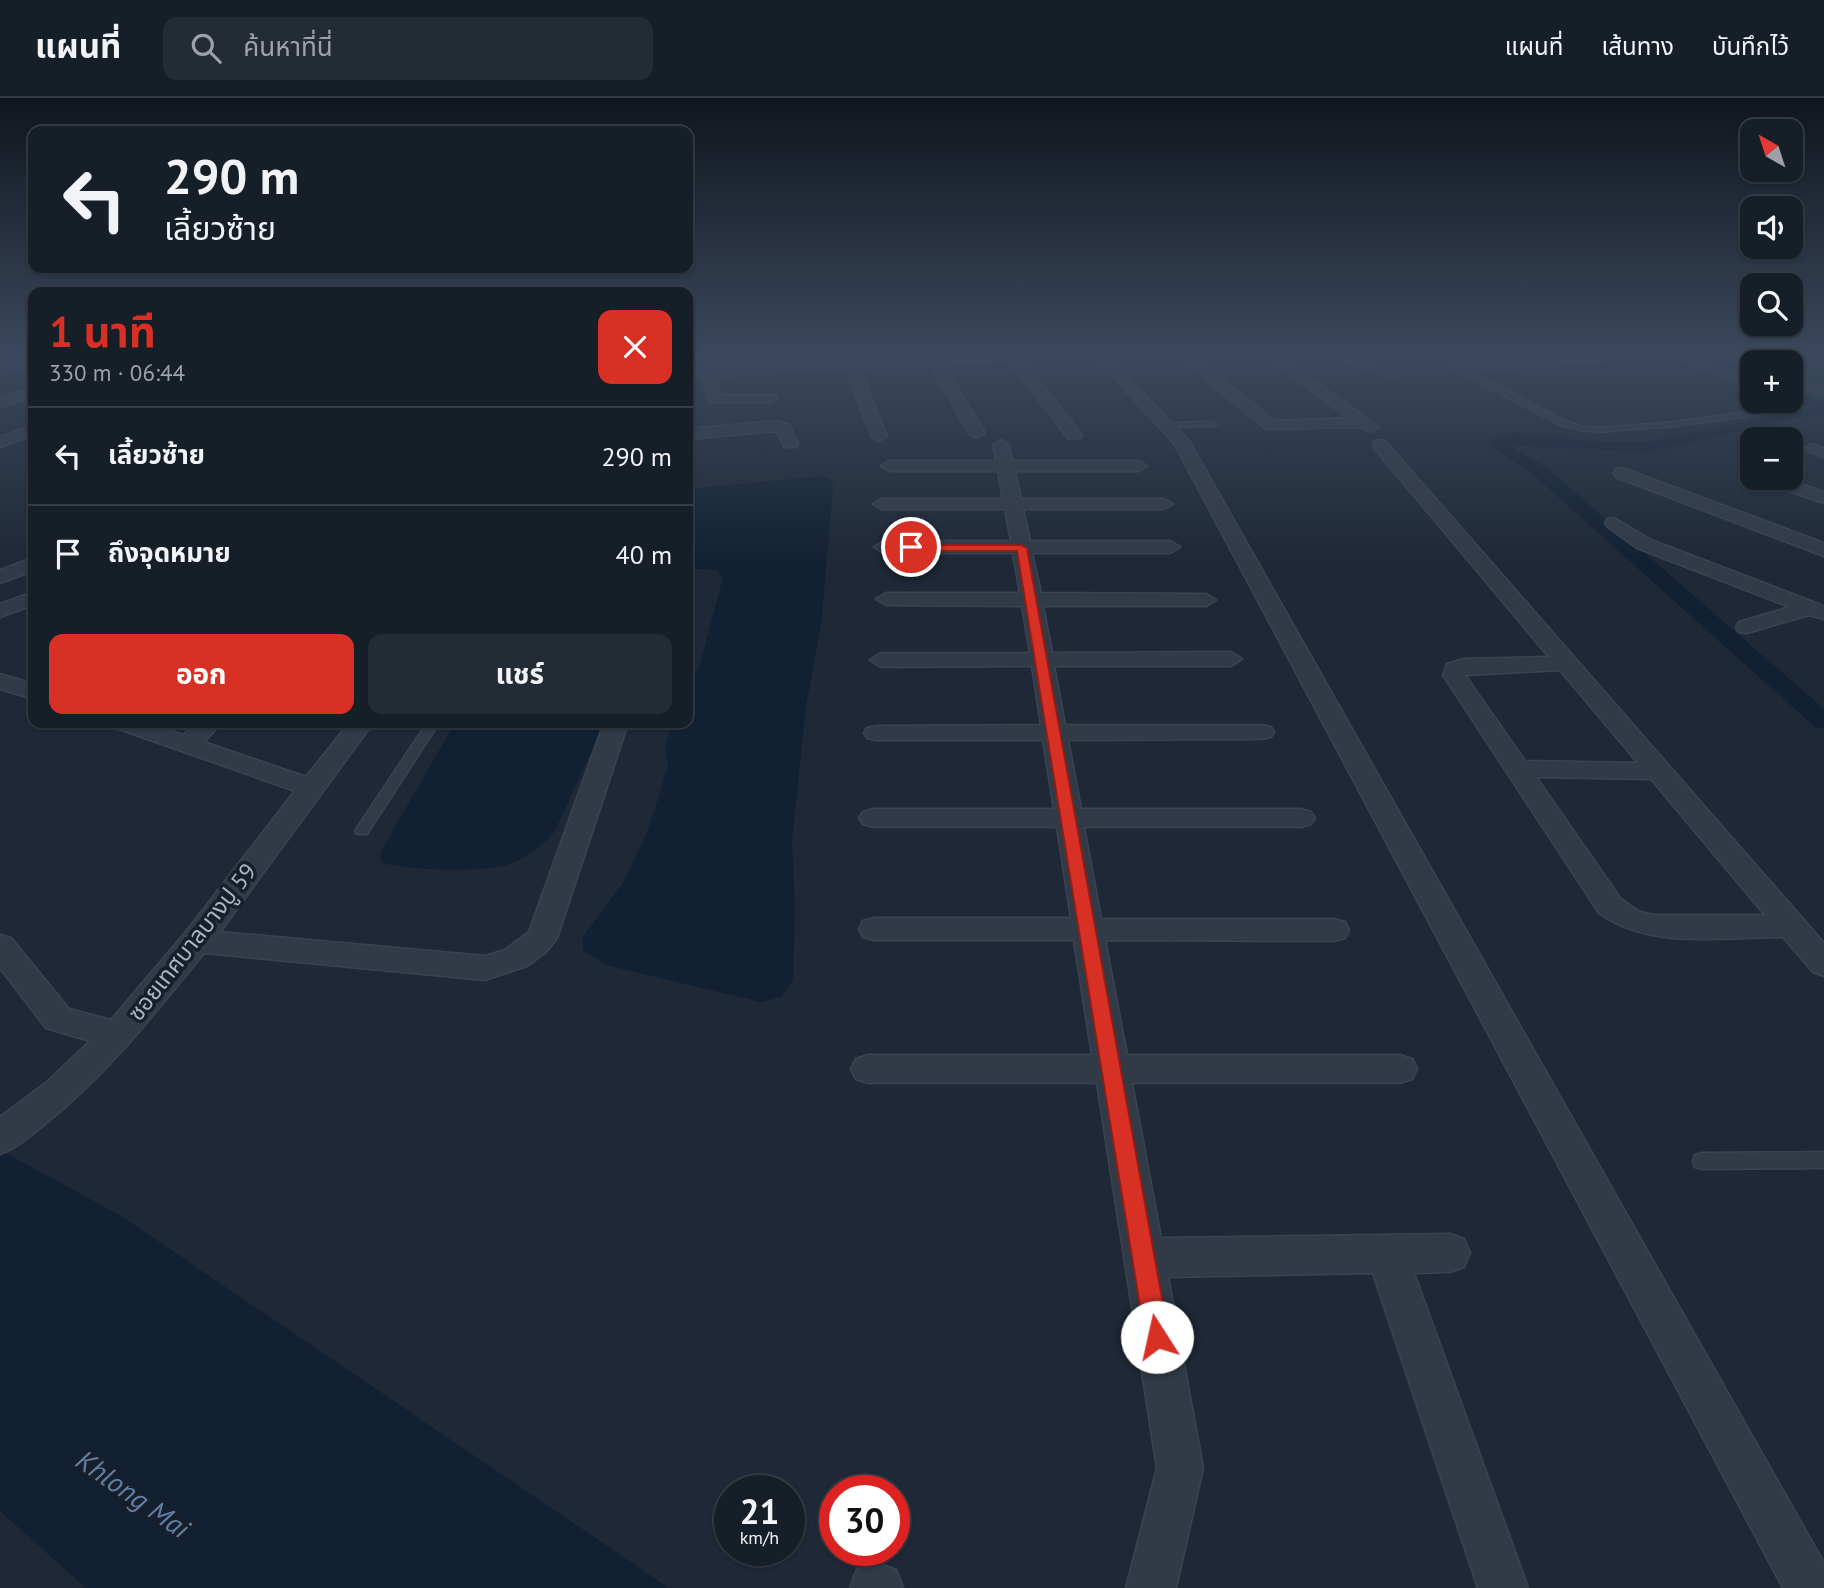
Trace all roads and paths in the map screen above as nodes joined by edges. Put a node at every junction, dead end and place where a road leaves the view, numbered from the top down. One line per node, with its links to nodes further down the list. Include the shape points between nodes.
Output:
1 (1168, 425): 78 (street, via 1188,453)
2 (875, 426): 11 (street)
3 (979, 426): 14 (street)
4 (1066, 426): 10 (street)
5 (1368, 426): 40 (street)
6 (1575, 426): 7 (lane, via 1597,430)
7 (1655, 426)
8 (28, 432): 12 (street)
9 (693, 434): 13 (street, via 776,426 784,428)
10 (1074, 435)
11 (879, 436)
12 (0, 442)
13 (790, 444)
14 (994, 448): 15 (street); 16 (street); 21 (street)
15 (889, 466)
16 (1139, 466)
17 (1622, 474): 27 (street)
18 (1802, 490): 19 (street)
19 (1824, 498)
20 (882, 504): 21 (street)
21 (1013, 504): 22 (street); 26 (street)
22 (1164, 504)
23 (1614, 523): 34 (street, via 1644,544)
24 (884, 547): 26 (street)
25 (1170, 547): 26 (street)
26 (1021, 548): 32 (street)
27 (1824, 550)
28 (28, 566): 29 (street)
29 (0, 577)
30 (886, 599): 32 (street)
31 (28, 600): 35 (street)
32 (1030, 600): 33 (street); 39 (street)
33 (1206, 600)
34 (1817, 610): 36 (street)
35 (0, 611)
36 (1747, 627)
37 (1231, 659): 39 (street)
38 (881, 660): 39 (street)
39 (1041, 660): 50 (street)
40 (1566, 663): 52 (street, via 1455,669 1454,675); 53 (street)
41 (0, 681): 42 (street)
42 (28, 690)
43 (140, 728): 51 (street)
44 (205, 728): 51 (street)
45 (357, 728): 54 (street, ซอยเทศบาลบางปู 59)
46 (430, 728): 58 (lane)
47 (614, 728): 63 (street, via 542,938 526,954 485,968)
48 (1262, 732): 50 (street)
49 (876, 733): 50 (street)
50 (1053, 733): 56 (street)
51 (188, 744): 54 (street)
52 (1517, 769): 53 (street); 59 (street, via 1610,906 1628,919 1652,926)
53 (1658, 771): 59 (street)
54 (311, 788): 63 (street, ซอยเทศบาลบางปู 59)
55 (873, 818): 56 (street)
56 (1068, 818): 57 (street); 61 (street)
57 (1301, 818)
58 (362, 831)
59 (1791, 926): 65 (street)
60 (873, 929): 61 (street)
61 (1087, 929): 62 (street); 68 (street)
62 (1335, 930)
63 (196, 941): 66 (street, ซอยเทศบาลบางปู 59)
64 (0, 946): 66 (street, via 58,1019)
65 (1824, 964)
66 (118, 1035): 70 (street, ซอยเทศบาลบางปู 59, via 60,1092)
67 (868, 1069): 68 (street)
68 (1111, 1069): 69 (street); 75 (street)
69 (1400, 1069)
70 (0, 1138)
71 (1824, 1160): 72 (lane)
72 (1702, 1161)
73 (1450, 1253): 74 (street)
74 (1387, 1254): 75 (street); 77 (street)
75 (1144, 1258): 76 (street, via 1180,1468)
76 (1151, 1588)
77 (1503, 1588)
78 (1810, 1588)

